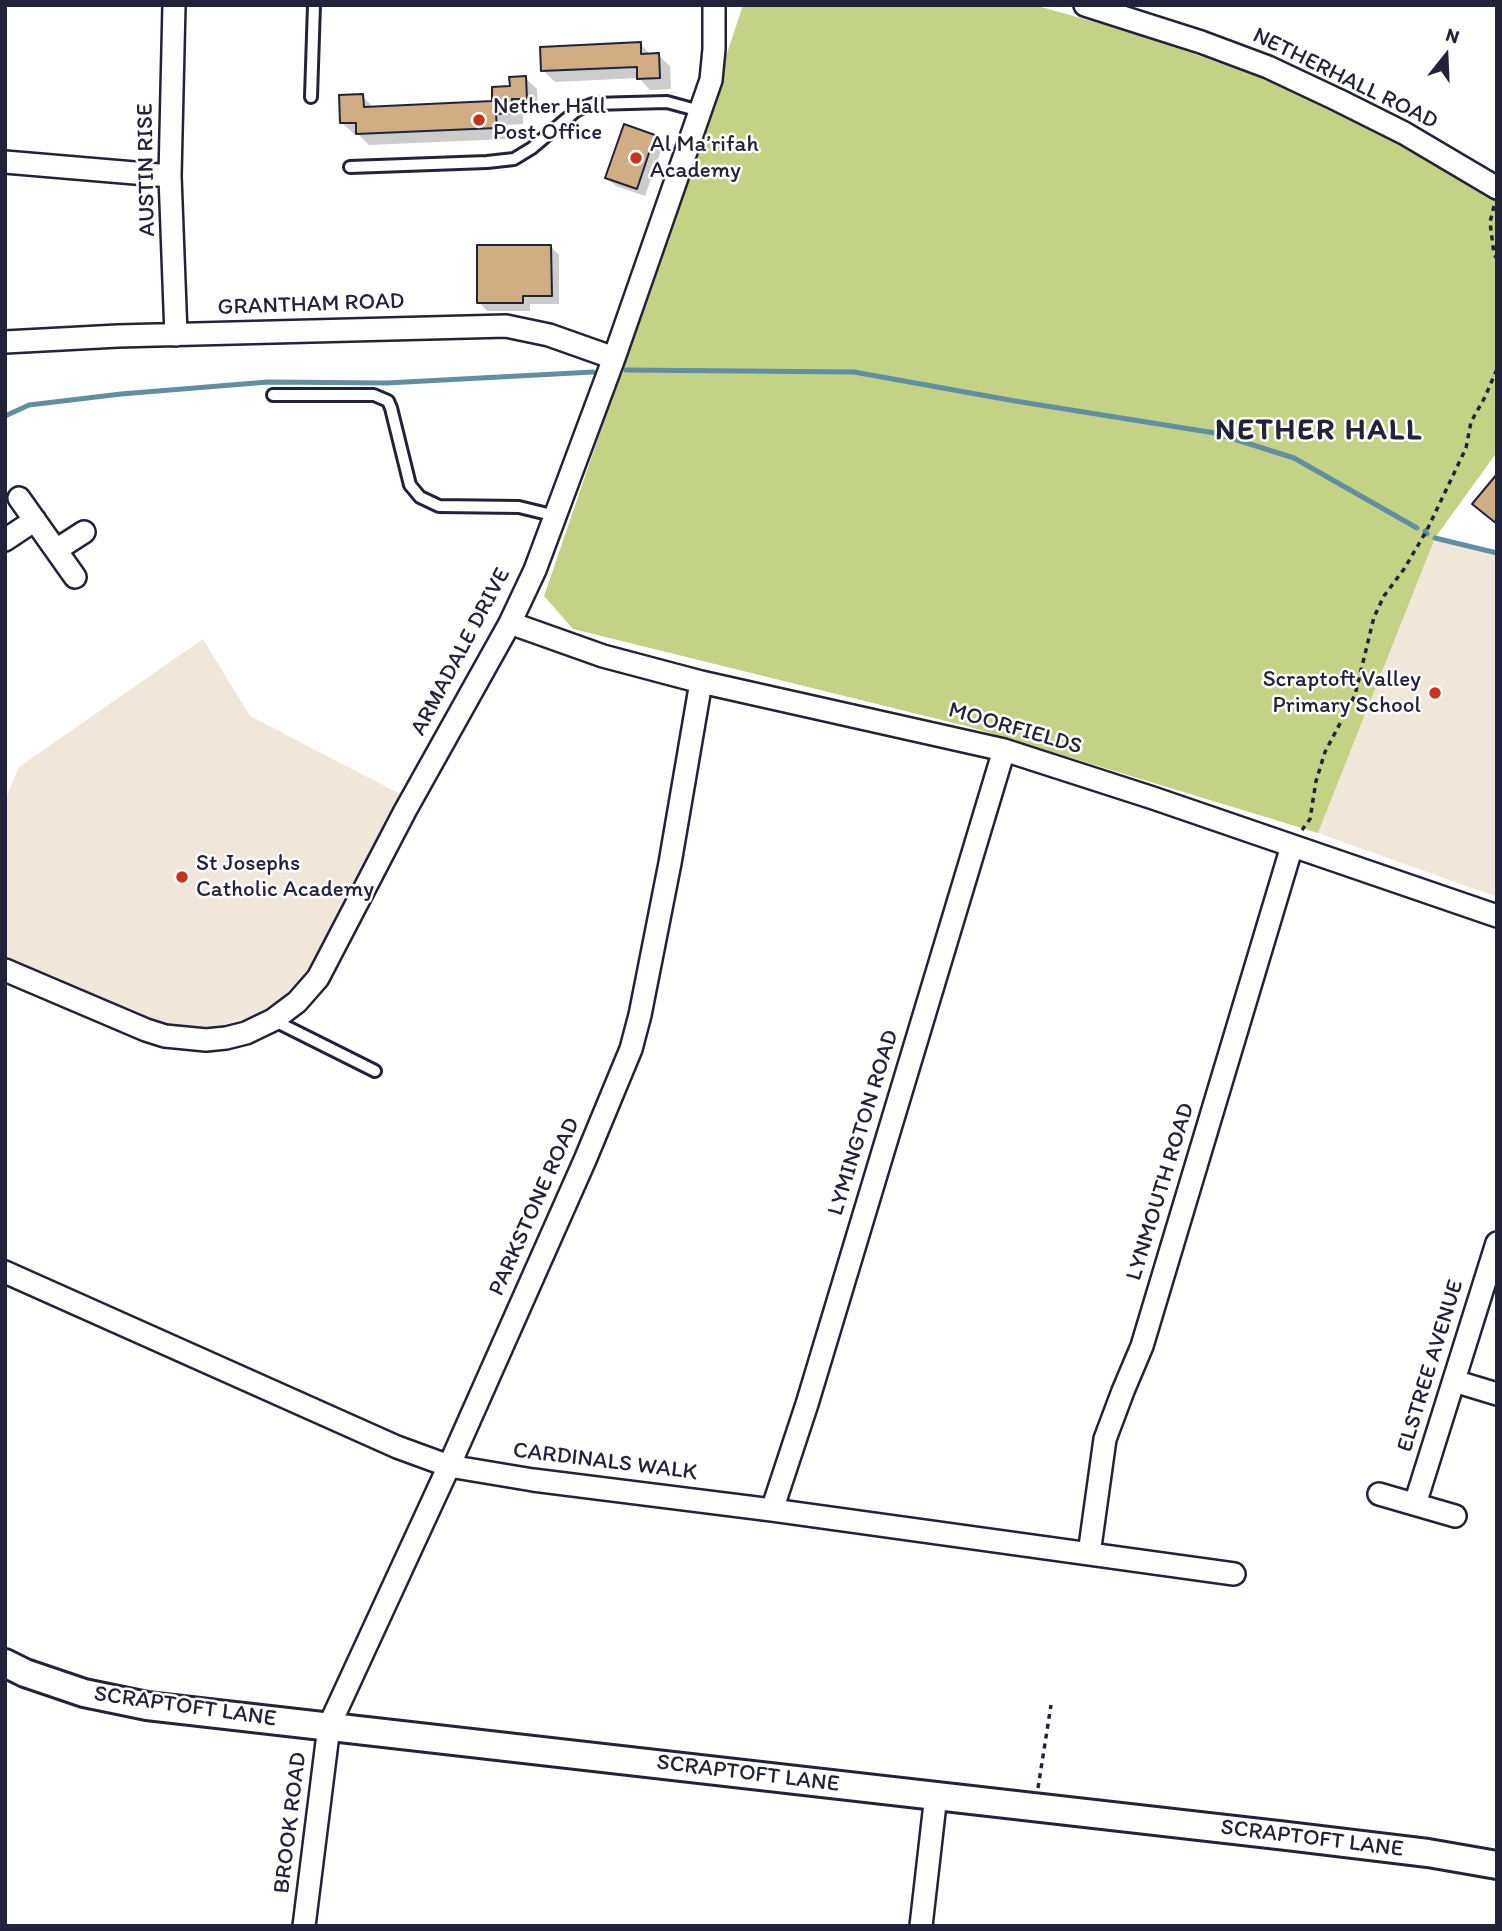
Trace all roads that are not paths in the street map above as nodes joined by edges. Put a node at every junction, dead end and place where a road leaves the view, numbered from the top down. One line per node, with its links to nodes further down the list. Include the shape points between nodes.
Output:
1 (174, 5): 9 (street, AUSTIN RISE)
2 (314, 5): 5 (lane)
3 (714, 5): 6 (street, ARMADALE DRIVE, via 711,80)
4 (1085, 5): 10 (street, NETHERHALL ROAD, via 1268,67 1404,134)
5 (311, 97)
6 (700, 111): 8 (lane, via 667,102 593,104 577,110 514,159); 13 (street, ARMADALE DRIVE)
7 (5, 162): 9 (street)
8 (351, 167)
9 (170, 176): 11 (street, AUSTIN RISE)
10 (1496, 196)
11 (176, 335): 12 (street, GRANTHAM ROAD); 13 (street, GRANTHAM ROAD, via 506,326 550,335)
12 (5, 342)
13 (614, 358): 16 (street, ARMADALE DRIVE)
14 (274, 396): 16 (lane, via 381,398 391,408 410,485 420,497 439,506 519,507)
15 (19, 498): 17 (street)
16 (556, 516): 22 (street, ARMADALE DRIVE)
17 (35, 520): 19 (street); 20 (street)
18 (84, 532): 20 (street)
19 (5, 540)
20 (56, 550): 21 (street)
21 (75, 577)
22 (510, 623): 23 (street, MOORFIELDS, via 603,656); 28 (street, ARMADALE DRIVE, via 405,811 327,965 298,1002)
23 (701, 682): 24 (street, MOORFIELDS); 34 (street, PARKSTONE ROAD, via 631,1049)
24 (1004, 750): 25 (street, MOORFIELDS); 37 (street, LYMINGTON ROAD)
25 (1292, 846): 26 (street, MOORFIELDS); 39 (street, LYNMOUTH ROAD, via 1142,1346 1105,1439)
26 (1497, 916)
27 (5, 970): 28 (street, ARMADALE DRIVE, via 165,1036 226,1038)
28 (273, 1020): 29 (lane)
29 (375, 1071)
30 (1497, 1243): 32 (street, ELSTREE AVENUE)
31 (5, 1272): 34 (street, CARDINALS WALK)
32 (1454, 1381): 33 (street); 36 (street, ELSTREE AVENUE)
33 (1497, 1394)
34 (449, 1466): 37 (street, CARDINALS WALK); 42 (street, PARKSTONE ROAD)
35 (1380, 1493): 36 (street)
36 (1415, 1504): 38 (street)
37 (772, 1510): 39 (street, CARDINALS WALK)
38 (1455, 1516)
39 (1088, 1554): 40 (street, CARDINALS WALK)
40 (1234, 1574)
41 (5, 1663): 42 (street, SCRAPTOFT LANE, via 84,1693 147,1706)
42 (329, 1726): 43 (street, SCRAPTOFT LANE); 45 (street, BROOK ROAD)
43 (936, 1795): 44 (street, SCRAPTOFT LANE); 46 (street)
44 (1497, 1865)
45 (304, 1926)
46 (920, 1926)

